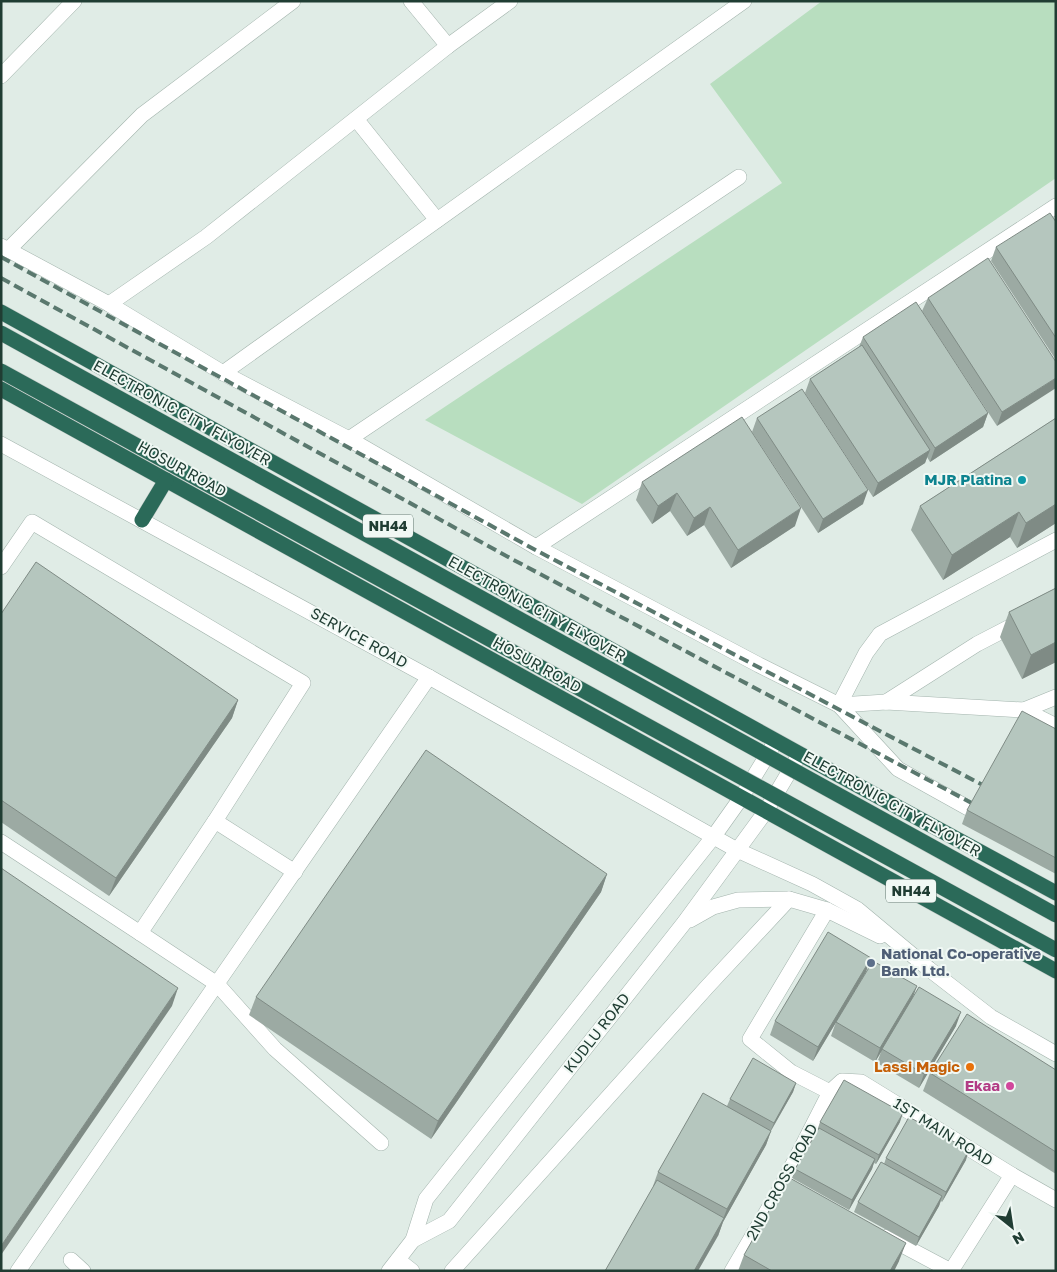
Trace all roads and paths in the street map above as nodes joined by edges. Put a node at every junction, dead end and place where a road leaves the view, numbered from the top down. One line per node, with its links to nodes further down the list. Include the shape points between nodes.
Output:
1 (74, 1): 7 (street)
2 (293, 1): 12 (street, via 142,115)
3 (411, 1): 6 (street)
4 (510, 1): 6 (street)
5 (744, 1): 11 (street)
6 (448, 46): 8 (street)
7 (1, 76)
8 (356, 119): 11 (street); 13 (street, via 206,237)
9 (739, 176): 19 (street)
10 (1056, 206): 24 (street)
11 (437, 220): 17 (street)
12 (5, 248): 13 (street)
13 (109, 304): 17 (street)
14 (1, 312): 33 (highway, NH44)
15 (1, 333): 46 (highway, ELECTRONIC CITY FLYOVER, bridge)
16 (1, 371): 50 (highway, bridge)
17 (223, 373): 19 (street)
18 (1, 389): 21 (highway, HOSUR ROAD / NH44)
19 (349, 439): 24 (street)
20 (1, 444): 22 (street, SERVICE ROAD)
21 (166, 480): 22 (highway); 35 (highway, HOSUR ROAD / NH44)
22 (142, 520): 27 (street, SERVICE ROAD)
23 (1056, 540): 30 (street, via 880,634)
24 (536, 547): 30 (street)
25 (1, 567): 37 (street, via 32,522 303,683)
26 (1056, 603): 29 (street, via 977,644)
27 (429, 677): 39 (street, SERVICE ROAD); 42 (street)
28 (1056, 697): 31 (street)
29 (886, 702): 30 (street); 31 (street)
30 (838, 705): 38 (street, via 898,769)
31 (1024, 710): 32 (street)
32 (1056, 726)
33 (776, 740): 34 (highway, NH44); 35 (street, KUDLU ROAD)
34 (800, 754): 36 (street, KUDLU ROAD); 43 (highway, NH44)
35 (742, 798): 36 (highway, HOSUR ROAD / NH44); 39 (street, KUDLU ROAD)
36 (766, 811): 41 (street, KUDLU ROAD); 51 (highway, HOSUR ROAD / NH44)
37 (215, 822): 42 (street); 48 (street)
38 (997, 824)
39 (714, 836): 41 (street, SERVICE ROAD); 59 (street, KUDLU ROAD, via 426,1199)
40 (1, 842): 48 (street)
41 (737, 850): 47 (street, KUDLU ROAD); 49 (street, SERVICE ROAD, via 812,884 857,909)
42 (295, 872): 52 (street)
43 (1056, 893)
44 (789, 899): 45 (street); 47 (street, via 738,900 713,907); 65 (street)
45 (827, 910): 49 (street); 54 (street, via 750,1039 791,1072)
46 (1056, 915)
47 (684, 923): 59 (street, KUDLU ROAD, via 449,1221)
48 (140, 933): 52 (street)
49 (900, 946): 53 (street, via 991,1017)
50 (1056, 950)
51 (1056, 971)
52 (217, 984): 55 (street, via 274,1048); 62 (street)
53 (1056, 1054)
54 (830, 1092): 56 (street, 1ST MAIN ROAD, via 842,1081 861,1082); 66 (street, 2ND CROSS ROAD, via 788,1186)
55 (381, 1143)
56 (1012, 1175): 57 (street, 1ST MAIN ROAD); 67 (street)
57 (1056, 1200)
58 (872, 1230): 67 (street)
59 (413, 1240): 61 (street, KUDLU ROAD)
60 (70, 1260): 63 (street)
61 (394, 1265): 64 (street)
62 (18, 1271)
63 (83, 1271)
64 (412, 1271)
65 (452, 1271)
66 (732, 1271)
67 (951, 1271)

